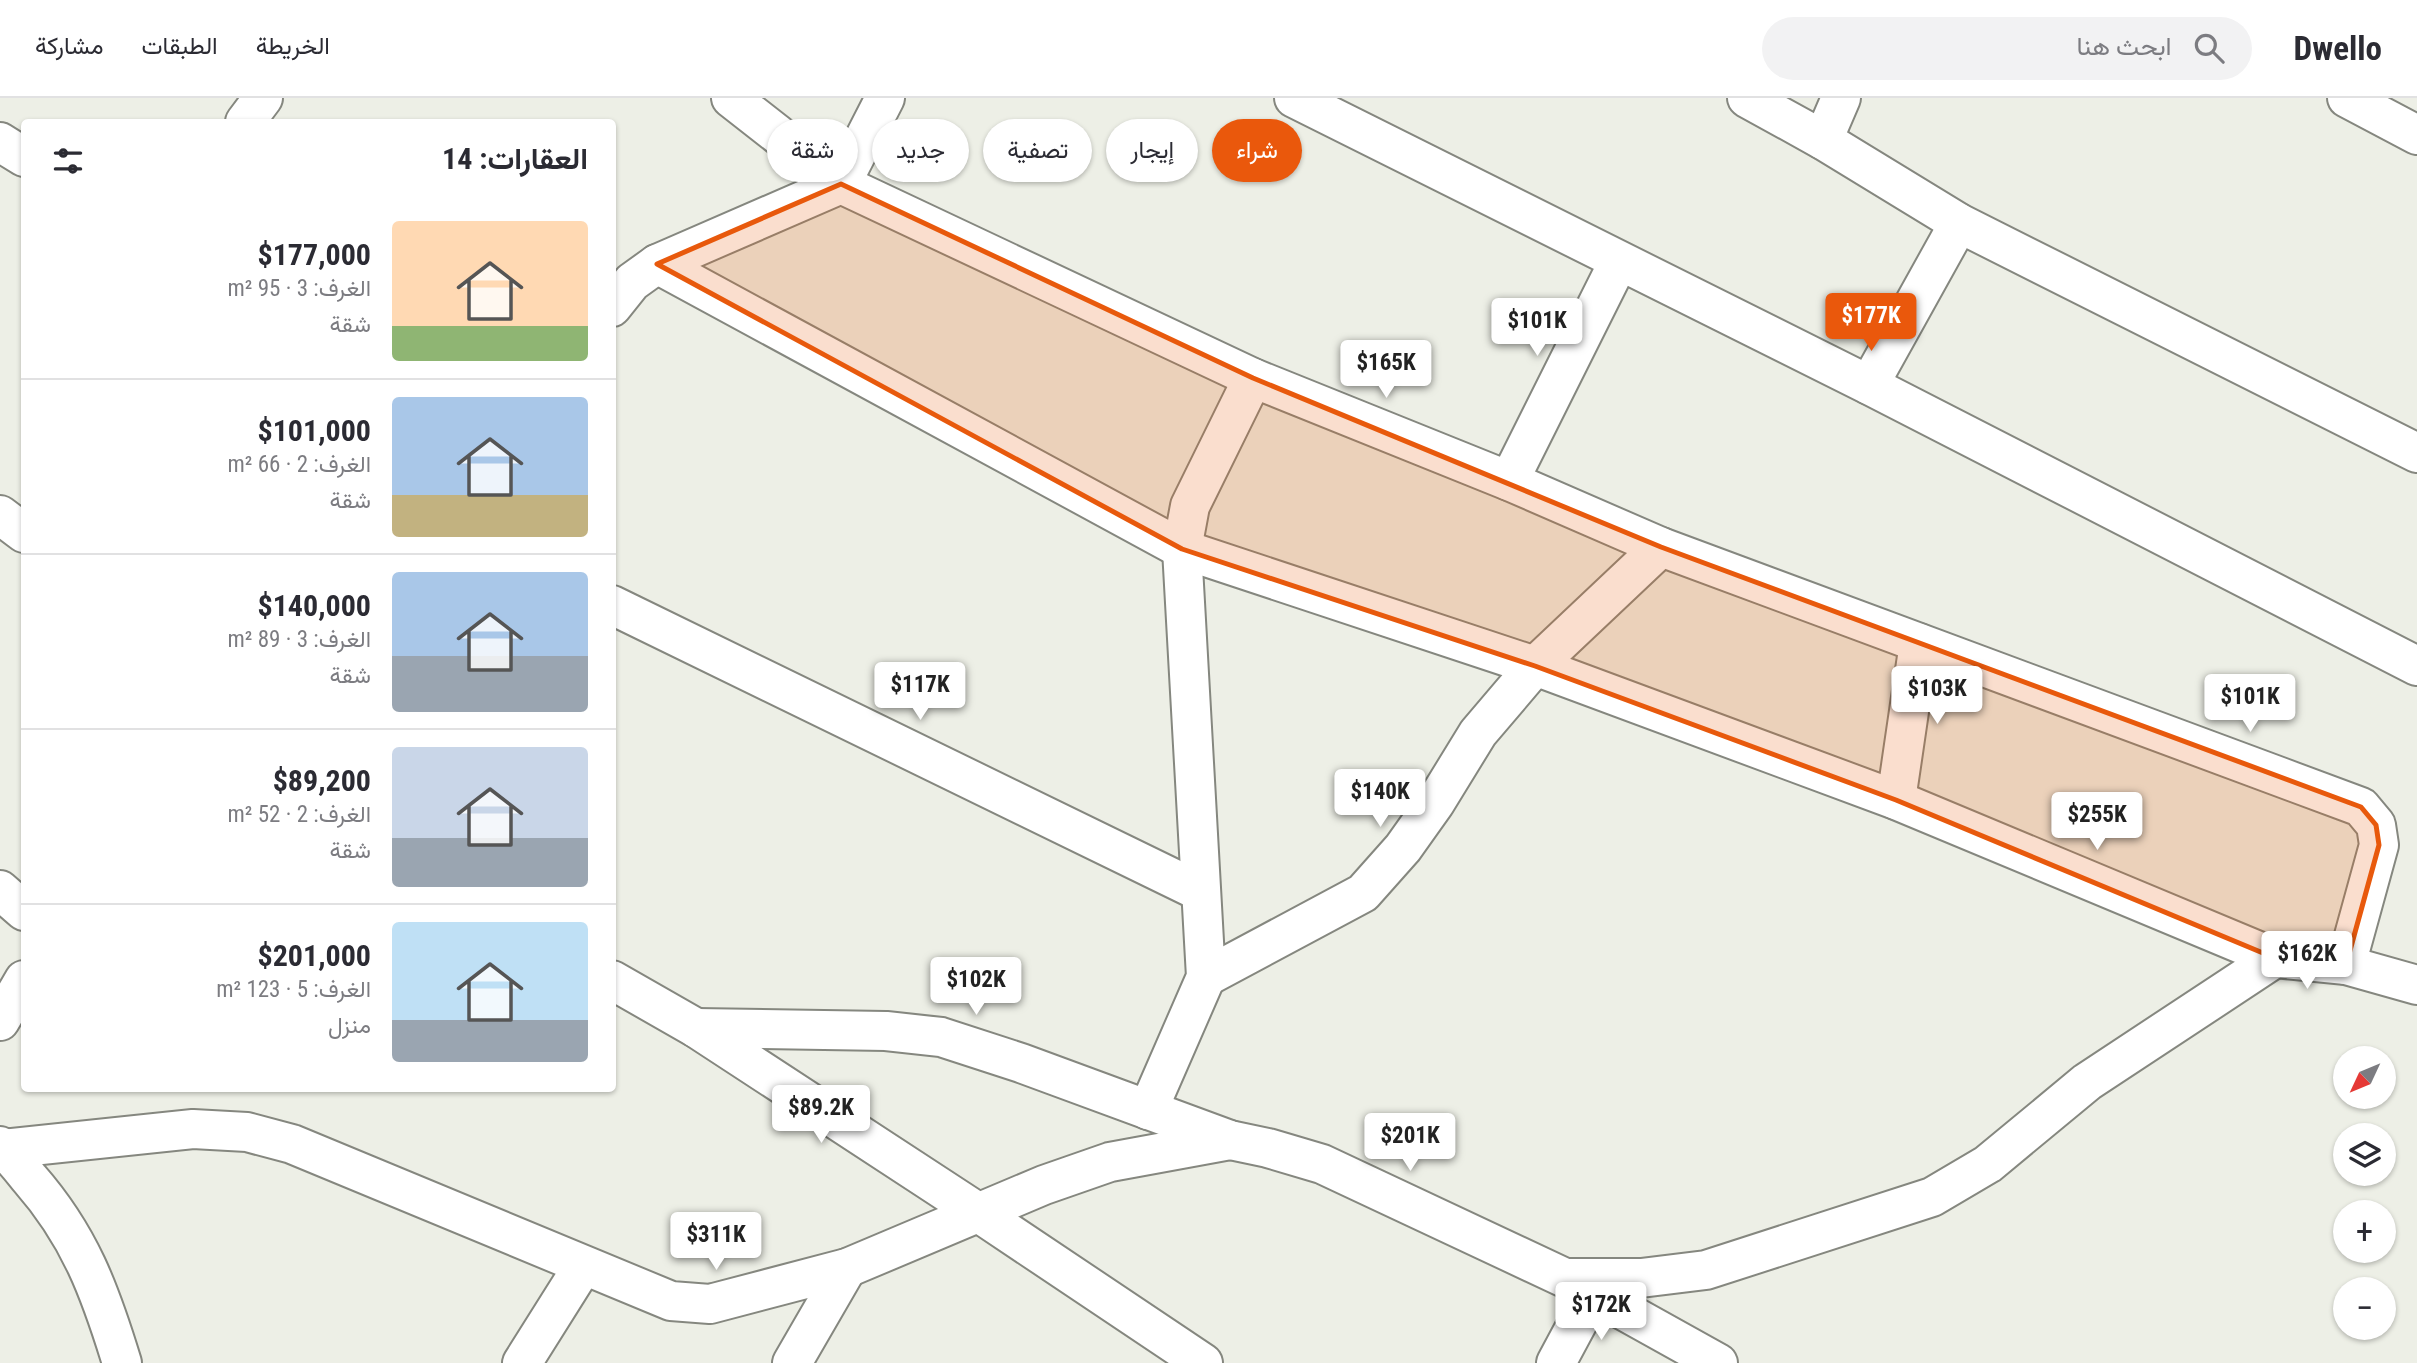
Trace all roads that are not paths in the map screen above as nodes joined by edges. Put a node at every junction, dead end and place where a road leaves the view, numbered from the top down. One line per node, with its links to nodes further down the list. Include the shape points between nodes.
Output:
1 (263, 98): 8 (street)
2 (731, 98): 13 (street)
3 (885, 98): 13 (street)
4 (1294, 98): 15 (street)
5 (1746, 98): 10 (street)
6 (1841, 98): 10 (street)
7 (2347, 98): 9 (street)
8 (247, 119)
9 (2417, 135)
10 (1823, 140): 14 (street)
11 (0, 142): 12 (street)
12 (21, 155)
13 (841, 184): 16 (street); 18 (street)
14 (1959, 223): 19 (street); 20 (street)
15 (1619, 261): 19 (street); 21 (street)
16 (657, 264): 17 (street, via 632,282); 25 (street)
17 (616, 302)
18 (1253, 378): 21 (street); 25 (street, via 1190,506)
19 (1869, 385): 29 (street)
20 (2417, 453)
21 (1508, 481): 24 (street)
22 (0, 515): 23 (street)
23 (21, 531)
24 (1661, 547): 27 (street); 28 (street)
25 (1182, 549): 28 (street); 32 (street)
26 (616, 607): 32 (street)
27 (1919, 643): 30 (street); 35 (street, via 2361,807 2376,825 2379,845)
28 (1535, 666): 30 (street); 36 (street, via 1478,733 1403,848 1363,893)
29 (2417, 666)
30 (1896, 800): 34 (street)
31 (0, 890): 33 (street)
32 (1201, 892): 36 (street)
33 (21, 908)
34 (2275, 958): 35 (street); 48 (street, via 2087,1082 1988,1164 1932,1198 1706,1270)
35 (2346, 965): 39 (street)
36 (1206, 977): 42 (street)
37 (616, 982): 41 (street)
38 (21, 985): 40 (street)
39 (2417, 985)
40 (0, 1021)
41 (696, 1028): 42 (street, via 886,1031 941,1037); 45 (street)
42 (1147, 1110): 43 (street)
43 (1230, 1140): 45 (street, via 1110,1162); 48 (street, via 1322,1164)
44 (2, 1147): 46 (street, via 194,1129 247,1132 292,1143); 49 (street, via 46,1197 78,1244)
45 (979, 1213): 47 (street); 52 (street)
46 (583, 1266): 47 (street, via 671,1301 710,1304); 50 (street)
47 (847, 1268): 51 (street)
48 (1579, 1286): 53 (street); 54 (street)
49 (122, 1363)
50 (522, 1363)
51 (792, 1363)
52 (1203, 1363)
53 (1556, 1363)
54 (1718, 1363)

